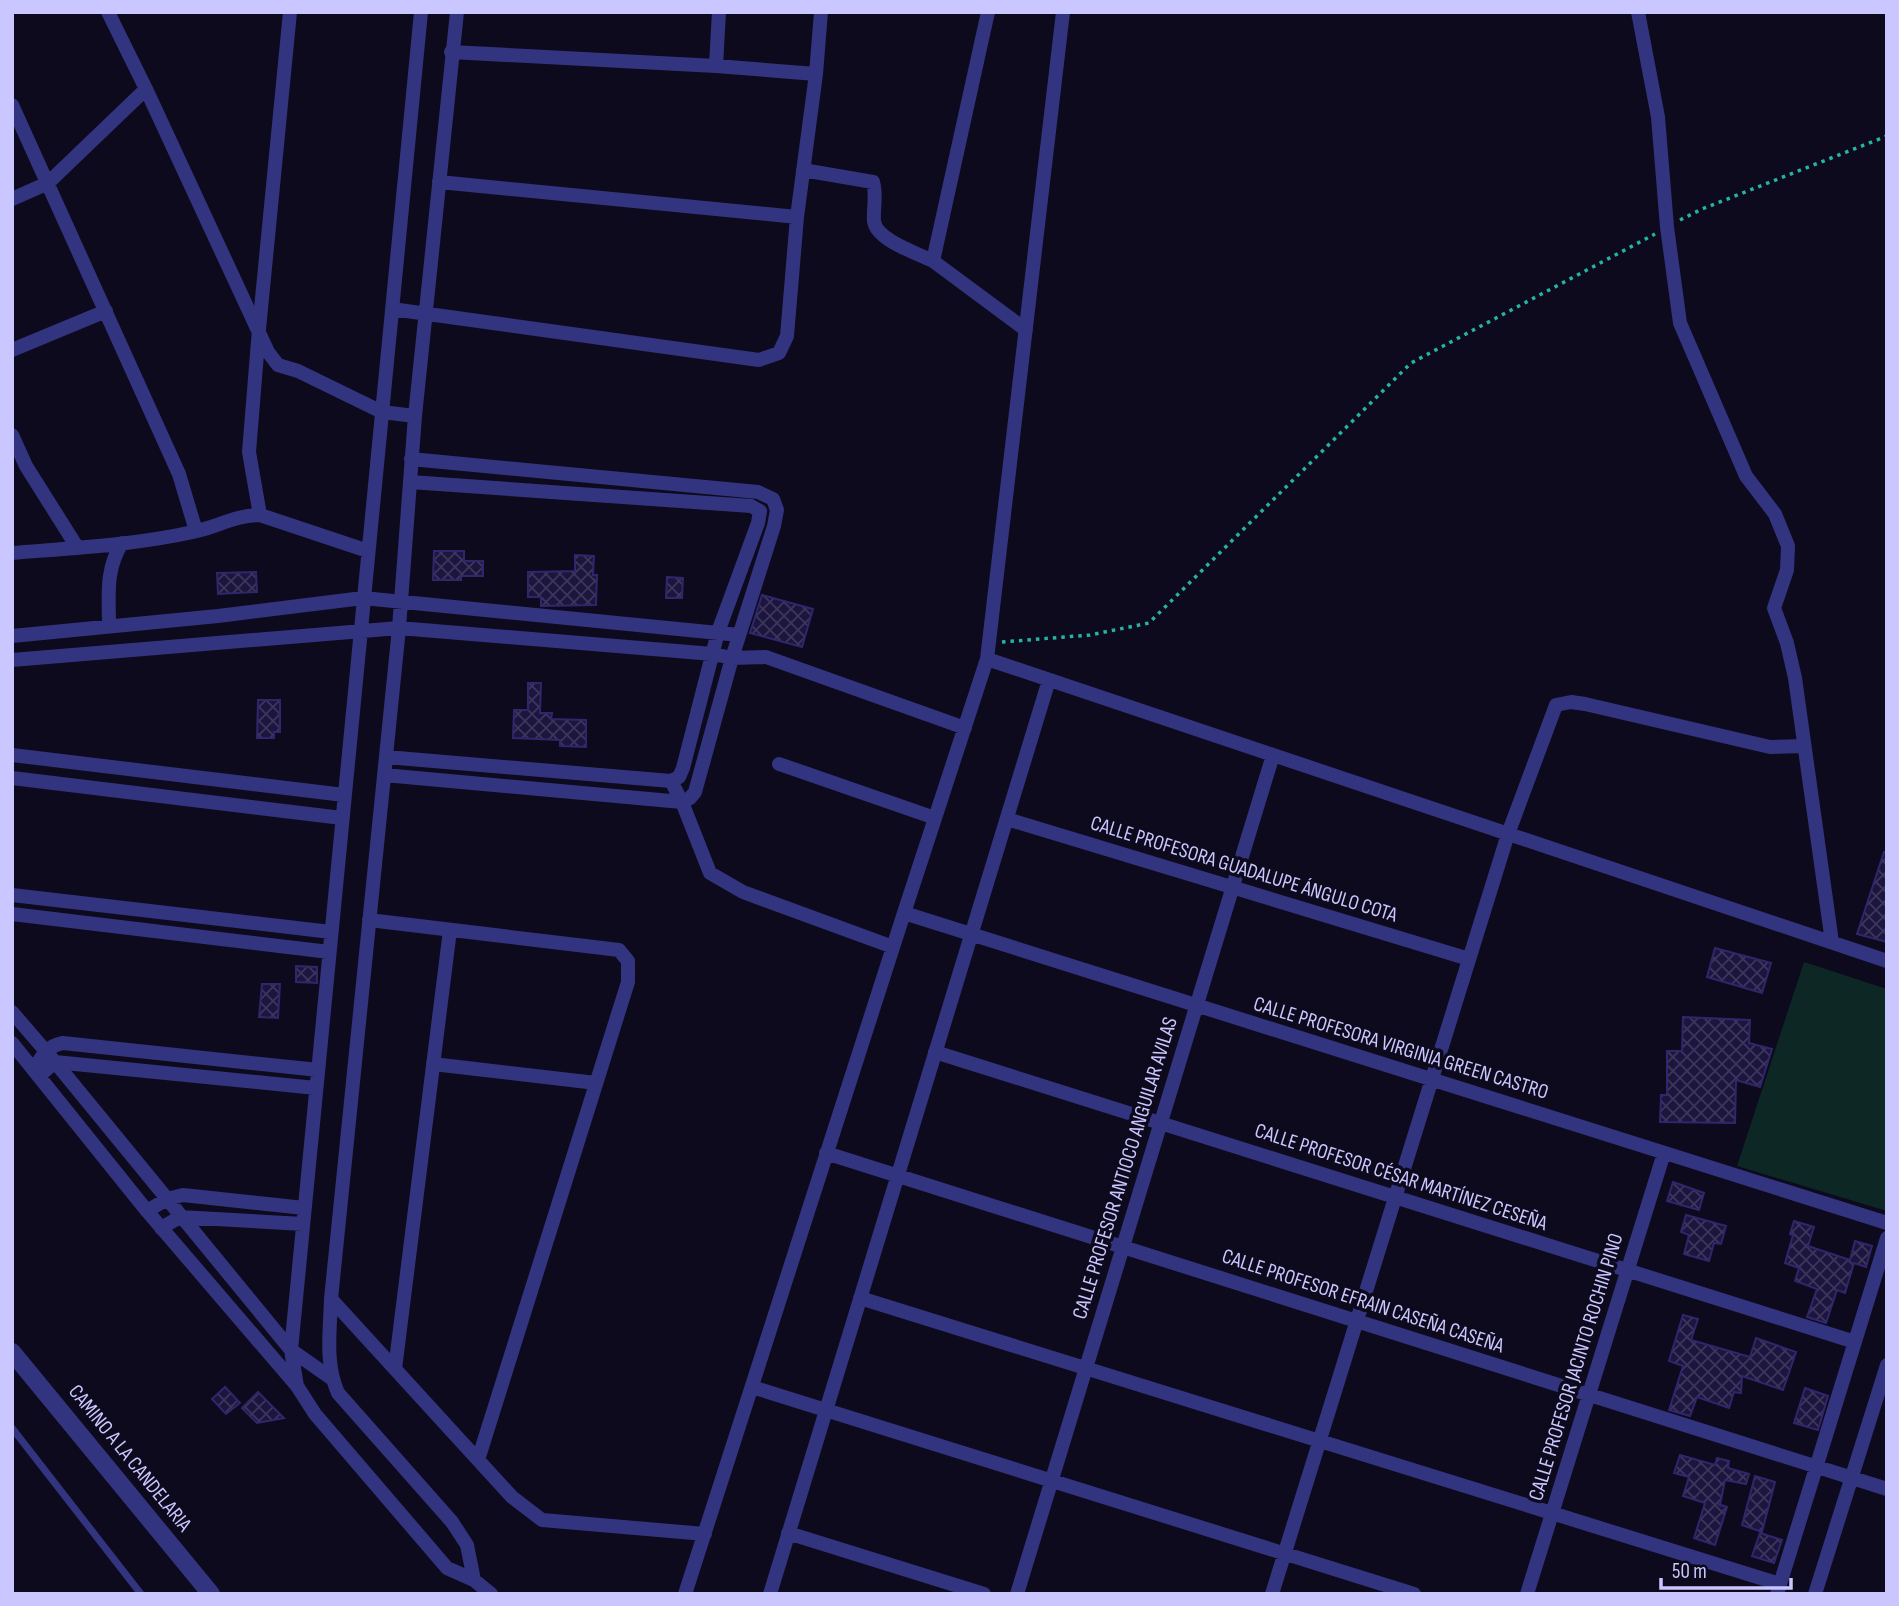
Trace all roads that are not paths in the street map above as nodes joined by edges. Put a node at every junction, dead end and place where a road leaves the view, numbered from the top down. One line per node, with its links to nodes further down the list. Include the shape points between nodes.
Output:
1 (108, 12): 13 (street)
2 (290, 12): 24 (street)
3 (421, 12): 21 (street)
4 (457, 12): 10 (street)
5 (719, 12): 11 (street)
6 (821, 12): 12 (street)
7 (988, 12): 20 (street)
8 (1063, 12): 25 (street)
9 (1638, 12): 52 (street, via 1658,117 1680,323 1746,476 1775,514 1788,546 1787,570 1774,608 1787,643)
10 (451, 52): 11 (street); 17 (street)
11 (716, 66): 12 (street)
12 (816, 74): 15 (street)
13 (146, 89): 16 (street); 24 (street)
14 (12, 105): 16 (street)
15 (803, 170): 19 (street); 20 (street, via 873,182 876,229 883,237)
16 (48, 183): 18 (street); 22 (street)
17 (439, 183): 19 (street); 23 (street)
18 (12, 199)
19 (797, 217): 23 (street, via 787,336 779,354 759,359)
20 (933, 261): 25 (street)
21 (392, 309): 23 (street); 27 (street)
22 (106, 311): 26 (street); 33 (street, via 179,474)
23 (426, 314): 28 (street)
24 (259, 329): 27 (street, via 278,365); 32 (street, via 249,452)
25 (1026, 330): 48 (street)
26 (12, 350)
27 (382, 412): 28 (street); 36 (street)
28 (415, 416): 30 (street)
29 (12, 435): 35 (street)
30 (411, 460): 31 (street); 44 (street, via 758,492 773,499 777,510 774,526)
31 (410, 482): 39 (street); 43 (street, via 751,506 760,511 758,523)
32 (260, 515): 33 (street, via 243,515); 36 (street)
33 (196, 531): 34 (street)
34 (122, 543): 35 (street); 40 (street, via 109,570)
35 (77, 547): 37 (street)
36 (368, 551): 38 (street)
37 (12, 553)
38 (363, 598): 39 (street); 40 (street); 42 (street)
39 (399, 600): 41 (street); 43 (street)
40 (109, 626): 45 (street)
41 (399, 628): 42 (street); 46 (street); 55 (street)
42 (360, 629): 49 (street); 60 (street)
43 (718, 632): 44 (street); 46 (street)
44 (739, 635): 47 (street)
45 (12, 636)
46 (713, 654): 47 (street); 59 (street, via 683,768)
47 (733, 658): 51 (street, via 766,657); 61 (street, via 695,792)
48 (987, 659): 50 (street); 51 (street)
49 (12, 660)
50 (1049, 680): 54 (street); 64 (street)
51 (965, 728): 63 (street)
52 (1804, 746): 65 (street, via 1770,747 1585,704 1556,705); 74 (street)
53 (12, 755): 60 (street)
54 (1273, 755): 65 (street); 66 (street, CALLE PROFESOR ANTIOCO ANGUILAR AVILAS)
55 (386, 757): 57 (street); 59 (street)
56 (779, 764): 63 (street)
57 (384, 775): 61 (street); 70 (street)
58 (12, 778): 62 (street)
59 (671, 781): 61 (street)
60 (344, 795): 62 (street)
61 (682, 802): 75 (street, via 710,873 743,892)
62 (342, 818): 72 (street)
63 (935, 818): 68 (street)
64 (1006, 819): 66 (street, CALLE PROFESORA GUADALUPE ÁNGULO COTA); 73 (street)
65 (1508, 834): 74 (street); 77 (street)
66 (1233, 887): 77 (street, CALLE PROFESORA GUADALUPE ÁNGULO COTA); 79 (street, CALLE PROFESOR ANTIOCO ANGUILAR AVILAS)
67 (12, 895): 72 (street)
68 (904, 913): 73 (street, CALLE PROFESORA VIRGINIA GREEN CASTRO); 75 (street)
69 (12, 914): 76 (street)
70 (369, 920): 71 (street); 106 (street)
71 (450, 930): 84 (street); 88 (street, via 620,950 628,961 628,982)
72 (331, 932): 76 (street)
73 (971, 934): 79 (street, CALLE PROFESORA VIRGINIA GREEN CASTRO); 82 (street)
74 (1832, 942): 78 (street)
75 (893, 947): 91 (street)
76 (329, 952): 85 (street)
77 (1469, 959): 87 (street)
78 (1887, 961)
79 (1197, 1005): 87 (street, CALLE PROFESORA VIRGINIA GREEN CASTRO); 90 (street, CALLE PROFESOR ANTIOCO ANGUILAR AVILAS)
80 (12, 1012): 83 (street)
81 (12, 1043): 86 (street)
82 (935, 1052): 90 (street, CALLE PROFESOR CÉSAR MARTÍNEZ CESEÑA); 93 (street)
83 (50, 1056): 85 (street, via 53,1045 63,1043); 86 (street); 89 (street); 95 (street)
84 (433, 1064): 88 (street); 113 (street)
85 (318, 1070): 89 (street)
86 (37, 1072): 97 (street)
87 (1432, 1079): 92 (street, CALLE PROFESORA VIRGINIA GREEN CASTRO); 94 (street)
88 (596, 1083): 121 (street)
89 (316, 1088): 96 (street)
90 (1161, 1123): 94 (street, CALLE PROFESOR CÉSAR MARTÍNEZ CESEÑA); 103 (street, CALLE PROFESOR ANTIOCO ANGUILAR AVILAS)
91 (826, 1153): 93 (street, CALLE PROFESOR EFRAIN CASEÑA CASEÑA); 116 (street)
92 (1664, 1153): 99 (street, CALLE PROFESORA VIRGINIA GREEN CASTRO); 104 (street, CALLE PROFESOR JACINTO ROCHIN PINO)
93 (897, 1176): 103 (street, CALLE PROFESOR EFRAIN CASEÑA CASEÑA); 105 (street)
94 (1395, 1197): 104 (street, CALLE PROFESOR CÉSAR MARTÍNEZ CESEÑA); 107 (street)
95 (167, 1199): 96 (street, via 183,1195); 97 (street); 98 (street)
96 (304, 1208): 100 (street)
97 (147, 1211): 101 (street)
98 (180, 1216): 100 (street); 101 (street); 109 (street)
99 (1887, 1223)
100 (303, 1224): 109 (street)
101 (161, 1228): 115 (street)
102 (1887, 1238): 108 (street)
103 (1123, 1247): 107 (street, CALLE PROFESOR EFRAIN CASEÑA CASEÑA); 112 (street, CALLE PROFESOR ANTIOCO ANGUILAR AVILAS)
104 (1628, 1270): 108 (street, CALLE PROFESOR CÉSAR MARTÍNEZ CESEÑA); 117 (street, CALLE PROFESOR JACINTO ROCHIN PINO)
105 (860, 1298): 112 (street); 118 (street)
106 (331, 1299): 113 (street); 114 (street)
107 (1357, 1321): 117 (street, CALLE PROFESOR EFRAIN CASEÑA CASEÑA); 120 (street)
108 (1855, 1342): 122 (street)
109 (290, 1350): 114 (street); 115 (street)
110 (12, 1352): 133 (street, CAMINO A LA CANDELARIA)
111 (1887, 1365): 123 (street)
112 (1086, 1368): 120 (street); 124 (street, CALLE PROFESOR ANTIOCO ANGUILAR AVILAS)
113 (395, 1369): 121 (street)
114 (331, 1378): 130 (street, via 353,1411 452,1522 467,1545)
115 (297, 1386): 130 (street, via 315,1414 447,1568)
116 (752, 1387): 118 (street); 128 (street)
117 (1589, 1395): 122 (street, CALLE PROFESOR EFRAIN CASEÑA CASEÑA); 126 (street, CALLE PROFESOR JACINTO ROCHIN PINO)
118 (826, 1410): 124 (street); 127 (street)
119 (12, 1428): 132 (lane)
120 (1320, 1440): 126 (street); 129 (street)
121 (478, 1460): 128 (street, via 512,1497 542,1520)
122 (1816, 1466): 123 (street, CALLE PROFESOR EFRAIN CASEÑA CASEÑA); 131 (street)
123 (1852, 1478): 125 (street, CALLE PROFESOR EFRAIN CASEÑA CASEÑA); 142 (street)
124 (1051, 1481): 129 (street); 138 (street, CALLE PROFESOR ANTIOCO ANGUILAR AVILAS)
125 (1887, 1489)
126 (1552, 1513): 131 (street); 141 (street, CALLE PROFESOR JACINTO ROCHIN PINO)
127 (788, 1533): 136 (street); 137 (street)
128 (705, 1534): 135 (street)
129 (1285, 1553): 139 (street); 140 (street)
130 (474, 1580): 134 (street)
131 (1778, 1589)
132 (141, 1594)
133 (211, 1594)
134 (491, 1594)
135 (685, 1594)
136 (770, 1594)
137 (984, 1594)
138 (1017, 1594)
139 (1272, 1594)
140 (1414, 1594)
141 (1527, 1594)
142 (1815, 1594)

